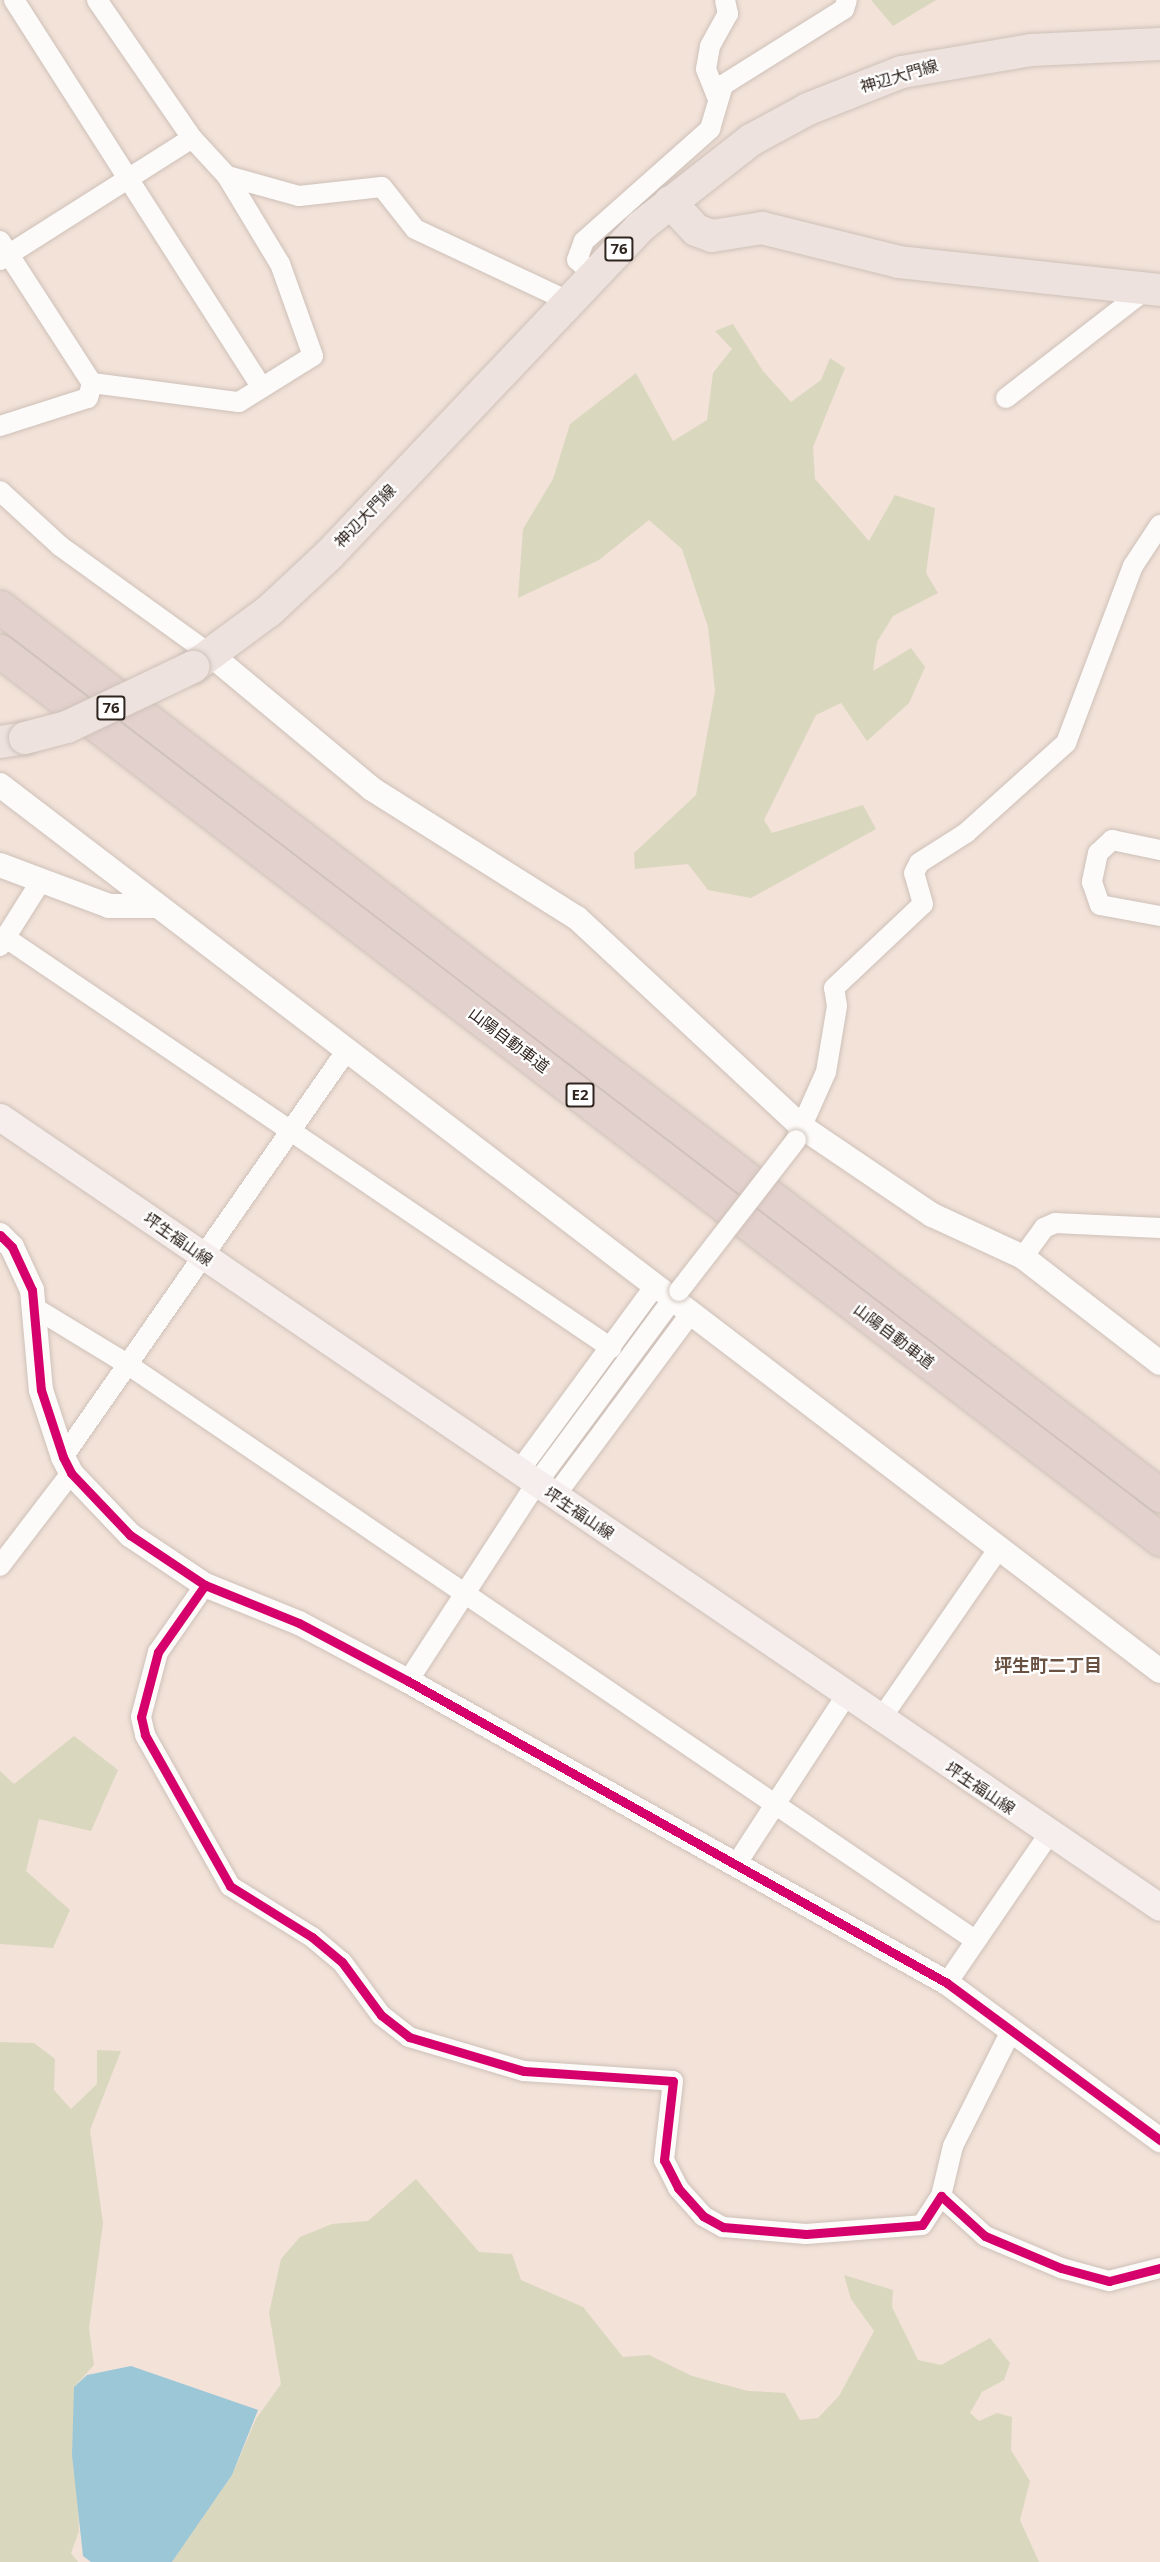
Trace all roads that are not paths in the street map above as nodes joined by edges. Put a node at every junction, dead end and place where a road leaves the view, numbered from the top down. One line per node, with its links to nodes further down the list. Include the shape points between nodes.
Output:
1 (14, 0): 9 (street)
2 (97, 0): 7 (street)
3 (725, 0): 6 (street, via 728,14 710,46 706,69)
4 (847, 0): 6 (street, via 844,9 723,85)
5 (1160, 44): 10 (main road, 神辺大門線 / 76, via 1031,50 902,72 808,109 751,140)
6 (718, 99): 12 (street, via 711,129 584,242 577,260)
7 (192, 138): 8 (street); 9 (street)
8 (228, 176): 14 (street, via 299,196 382,187 415,229); 16 (street, via 280,264 313,356)
9 (129, 178): 11 (street); 16 (street)
10 (670, 202): 12 (main road, 神辺大門線 / 76); 13 (main road, via 696,230 712,236 762,228 899,262)
11 (3, 252): 15 (street)
12 (595, 276): 14 (main road, 神辺大門線 / 76)
13 (1154, 289): 17 (street)
14 (570, 302): 23 (main road, 神辺大門線 / 76, via 329,555 269,611)
15 (92, 383): 16 (street, via 239,402); 18 (street, via 88,398)
16 (262, 388)
17 (1006, 398)
18 (0, 426)
19 (0, 491): 23 (street, via 60,546)
20 (1160, 525): 37 (street, via 1133,566 1066,743 966,833 919,863 914,873 923,904 834,988 837,1006 826,1072)
21 (0, 607): 49 (highway, 山陽自動車道 / E2)
22 (0, 651): 50 (highway, 山陽自動車道 / E2)
23 (201, 661): 24 (main road, 神辺大門線 / 76, bridge, via 68,727); 37 (street, via 372,789 577,918)
24 (13, 740)
25 (0, 785): 27 (street)
26 (1160, 850): 32 (street, via 1112,840 1098,852 1092,882 1100,905)
27 (98, 861): 30 (street, via 102,880 96,888); 31 (street)
28 (0, 865): 29 (street)
29 (41, 881): 30 (street); 33 (street)
30 (74, 894): 31 (street, via 109,906)
31 (156, 906): 34 (street)
32 (1160, 916)
33 (3, 942): 36 (street)
34 (346, 1051): 36 (street); 42 (street)
35 (0, 1117): 40 (main road, 坪生福山線)
36 (291, 1131): 40 (street); 44 (street)
37 (799, 1133): 41 (street, via 932,1215); 42 (street, bridge)
38 (1159, 1229): 41 (street, via 1055,1223 1044,1228)
39 (0, 1235): 43 (street, via 12,1247)
40 (204, 1257): 46 (street); 48 (main road, 坪生福山線)
41 (1023, 1257): 45 (street)
42 (674, 1298): 44 (street); 48 (street); 51 (street)
43 (35, 1308): 46 (street); 47 (street, via 41,1390)
44 (611, 1348): 48 (street)
45 (1160, 1363)
46 (127, 1364): 47 (street); 54 (street)
47 (67, 1465): 52 (street); 53 (street, via 130,1535)
48 (537, 1484): 54 (street); 57 (main road, 坪生福山線)
49 (1160, 1495)
50 (1160, 1539)
51 (1000, 1547): 55 (street); 58 (street)
52 (0, 1566)
53 (205, 1585): 56 (street, via 299,1623); 67 (street, via 158,1652 141,1717 145,1735 230,1886 312,1937 342,1962 381,2015 409,2037 524,2071 673,2082 664,2160 678,2188 703,2216 723,2227 806,2234 922,2225)
54 (465, 1592): 56 (street); 59 (street)
55 (1160, 1671)
56 (408, 1681): 61 (street)
57 (846, 1696): 58 (main road, 坪生福山線); 59 (street)
58 (880, 1720): 60 (main road, 坪生福山線)
59 (777, 1802): 61 (street); 63 (street)
60 (1049, 1834): 62 (main road, 坪生福山線); 63 (street)
61 (737, 1863): 64 (street)
62 (1160, 1907)
63 (975, 1940): 64 (street)
64 (946, 1983): 65 (street)
65 (1011, 2031): 66 (street); 67 (street, via 953,2146)
66 (1160, 2140)
67 (941, 2196): 68 (street, via 985,2236 1061,2268 1109,2281)
68 (1160, 2268)

